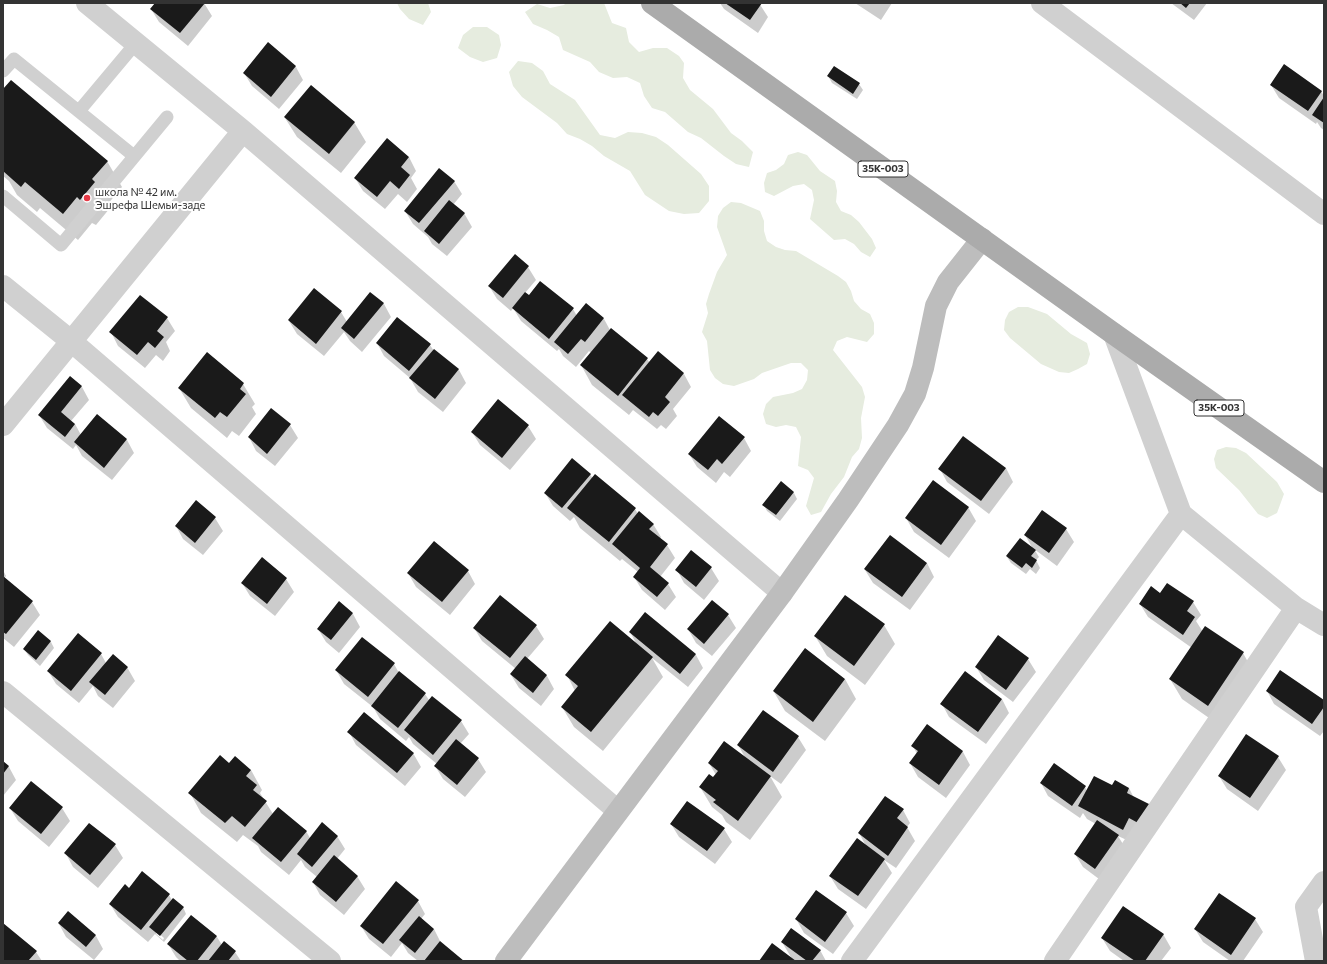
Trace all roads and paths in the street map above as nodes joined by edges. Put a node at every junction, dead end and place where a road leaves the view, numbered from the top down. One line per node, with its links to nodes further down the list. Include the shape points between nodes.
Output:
1 (87, 3): 4 (street)
2 (652, 3): 12 (main road, 35К-003)
3 (1042, 3): 11 (street)
4 (136, 43): 6 (lane); 8 (street)
5 (3, 71): 6 (lane, via 14,59)
6 (79, 111): 9 (lane)
7 (167, 117): 9 (lane)
8 (243, 131): 15 (street); 19 (street)
9 (134, 156): 10 (lane, via 61,245)
10 (3, 196)
11 (1324, 214)
12 (982, 239): 14 (main road, 35К-003); 19 (main road, via 948,282 936,306 915,394 898,425)
13 (3, 286): 15 (street)
14 (1114, 334): 17 (main road, 35К-003); 18 (street)
15 (71, 341): 16 (street); 23 (street)
16 (3, 425)
17 (1324, 482)
18 (1181, 514): 20 (street); 27 (street)
19 (782, 592): 23 (main road)
20 (1296, 608): 21 (street); 28 (street)
21 (1324, 625)
22 (3, 692): 25 (street)
23 (618, 811): 26 (main road)
24 (1324, 882): 29 (street, via 1306,907)
25 (330, 961)
26 (506, 961)
27 (852, 961)
28 (1055, 961)
29 (1316, 961)

